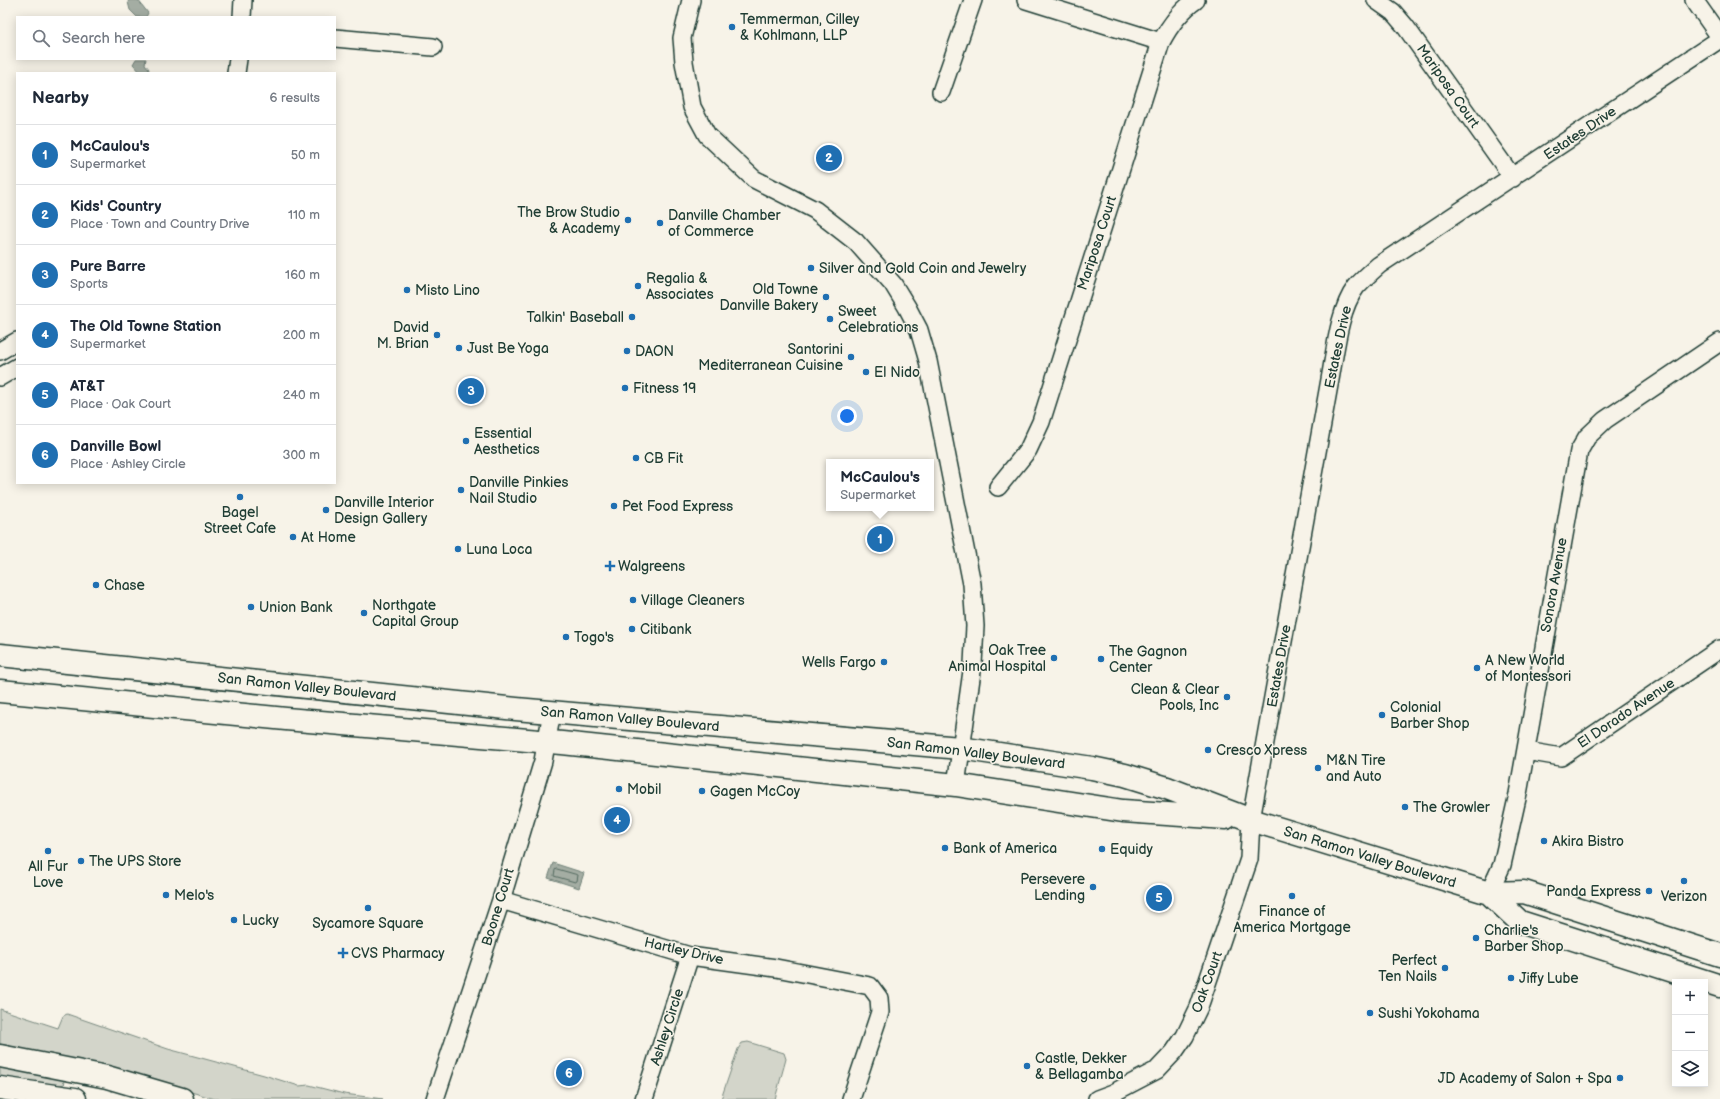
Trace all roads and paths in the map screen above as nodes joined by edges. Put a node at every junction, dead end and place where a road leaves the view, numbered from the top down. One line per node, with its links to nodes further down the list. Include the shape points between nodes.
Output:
1 (243, 0): 8 (street)
2 (691, 0): 28 (street, via 682,38 684,62 692,107 707,135 754,179 815,210 856,242 893,284 919,330 928,361 972,584 975,626 973,664)
3 (973, 0): 15 (street)
4 (1026, 0): 11 (street)
5 (1196, 0): 11 (street, Mariposa Court, via 1172,22)
6 (1376, 0): 16 (street, Mariposa Court, via 1393,12 1405,26)
7 (1694, 0): 10 (street)
8 (242, 16)
9 (336, 38): 12 (street)
10 (1720, 38): 16 (street, Estates Drive)
11 (1161, 42): 22 (street, Mariposa Court, via 1041,422 1028,450)
12 (433, 47)
13 (238, 60): 14 (street)
14 (236, 72)
15 (941, 92)
16 (1513, 178): 31 (street, Estates Drive, via 1379,265 1357,286 1348,299 1329,385)
17 (16, 342): 19 (street)
18 (1720, 342): 29 (street, Sonora Avenue, via 1605,420 1587,437 1579,450)
19 (0, 350)
20 (16, 368): 21 (street)
21 (0, 376)
22 (998, 487)
23 (1720, 649): 29 (street, El Dorado Avenue, via 1561,757)
24 (0, 655): 26 (main road, San Ramon Valley Boulevard)
25 (0, 691): 27 (main road, San Ramon Valley Boulevard)
26 (552, 712): 27 (street, Boone Court); 28 (main road, San Ramon Valley Boulevard)
27 (548, 742): 30 (main road, San Ramon Valley Boulevard); 33 (street, Boone Court)
28 (960, 748): 30 (street); 31 (main road, San Ramon Valley Boulevard, via 1125,775)
29 (1526, 751): 32 (street, Sonora Avenue, via 1502,865)
30 (956, 785): 31 (main road, San Ramon Valley Boulevard, via 1124,810)
31 (1251, 820): 32 (main road, San Ramon Valley Boulevard); 44 (street, Oak Court, via 1249,859 1199,1007 1185,1036 1157,1070)
32 (1489, 893): 34 (main road, San Ramon Valley Boulevard, via 1524,892); 36 (main road, San Ramon Valley Boulevard, via 1520,922)
33 (501, 900): 35 (street, Hartley Drive); 41 (street, Boone Court)
34 (1720, 955)
35 (690, 956): 42 (street, Ashley Circle); 43 (street, Hartley Drive, via 776,968 870,986 879,998 880,1012)
36 (1720, 986)
37 (0, 1056): 40 (main road, via 107,1078)
38 (0, 1088): 39 (main road)
39 (75, 1099)
40 (182, 1099)
41 (435, 1099)
42 (644, 1099)
43 (851, 1099)
44 (1097, 1099)

